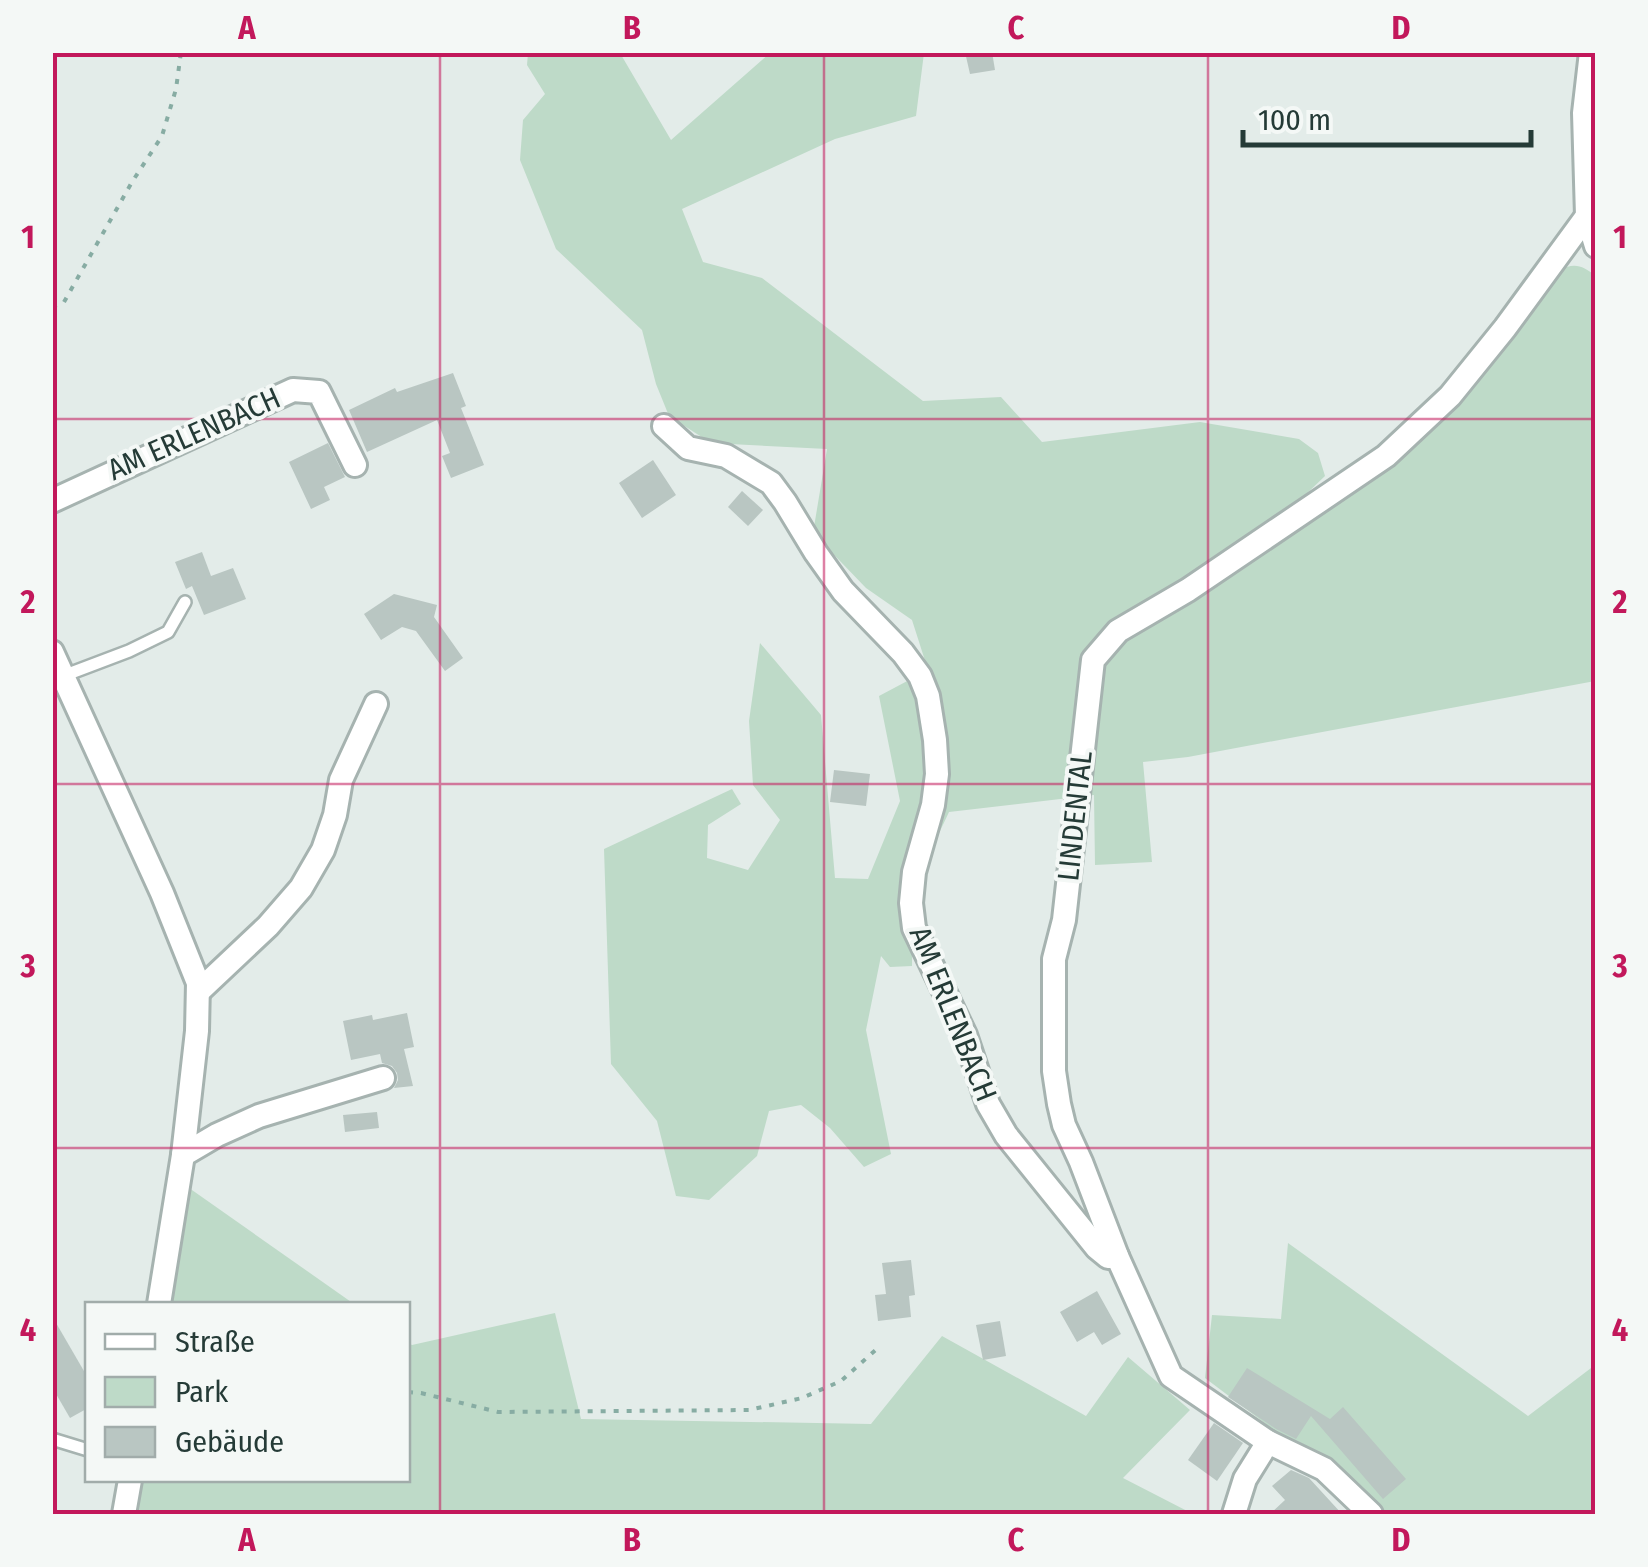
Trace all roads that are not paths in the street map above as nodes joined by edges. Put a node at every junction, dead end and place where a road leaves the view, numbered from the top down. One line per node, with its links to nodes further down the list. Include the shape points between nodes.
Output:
1 (1590, 52): 2 (street)
2 (1587, 216): 3 (street); 4 (street, LINDENTAL)
3 (1596, 246)
4 (1557, 257): 5 (street); 16 (street, LINDENTAL, via 1450,396 1386,456 1118,631 1093,660 1054,959 1054,1071 1064,1125)
5 (1596, 259)
6 (664, 426): 16 (street, AM ERLENBACH, via 688,448 726,456 771,483 844,590 920,676 937,774 914,872 914,928 1006,1135 1097,1248)
7 (355, 466): 8 (street, AM ERLENBACH, via 318,392 293,390)
8 (52, 501)
9 (185, 602): 11 (lane, via 168,632)
10 (52, 652): 11 (street)
11 (63, 676): 13 (street, via 162,893)
12 (376, 704): 13 (street, via 341,780 323,850 301,888)
13 (198, 992): 15 (street)
14 (383, 1078): 15 (street, via 259,1116)
15 (183, 1155): 17 (street)
16 (1117, 1256): 19 (street, LINDENTAL, via 1170,1376)
17 (158, 1302)
18 (52, 1439): 20 (lane)
19 (1268, 1442): 23 (street); 24 (street, LINDENTAL, via 1324,1470)
20 (85, 1449)
21 (129, 1482): 22 (street)
22 (124, 1514)
23 (1234, 1514)
24 (1371, 1514)

